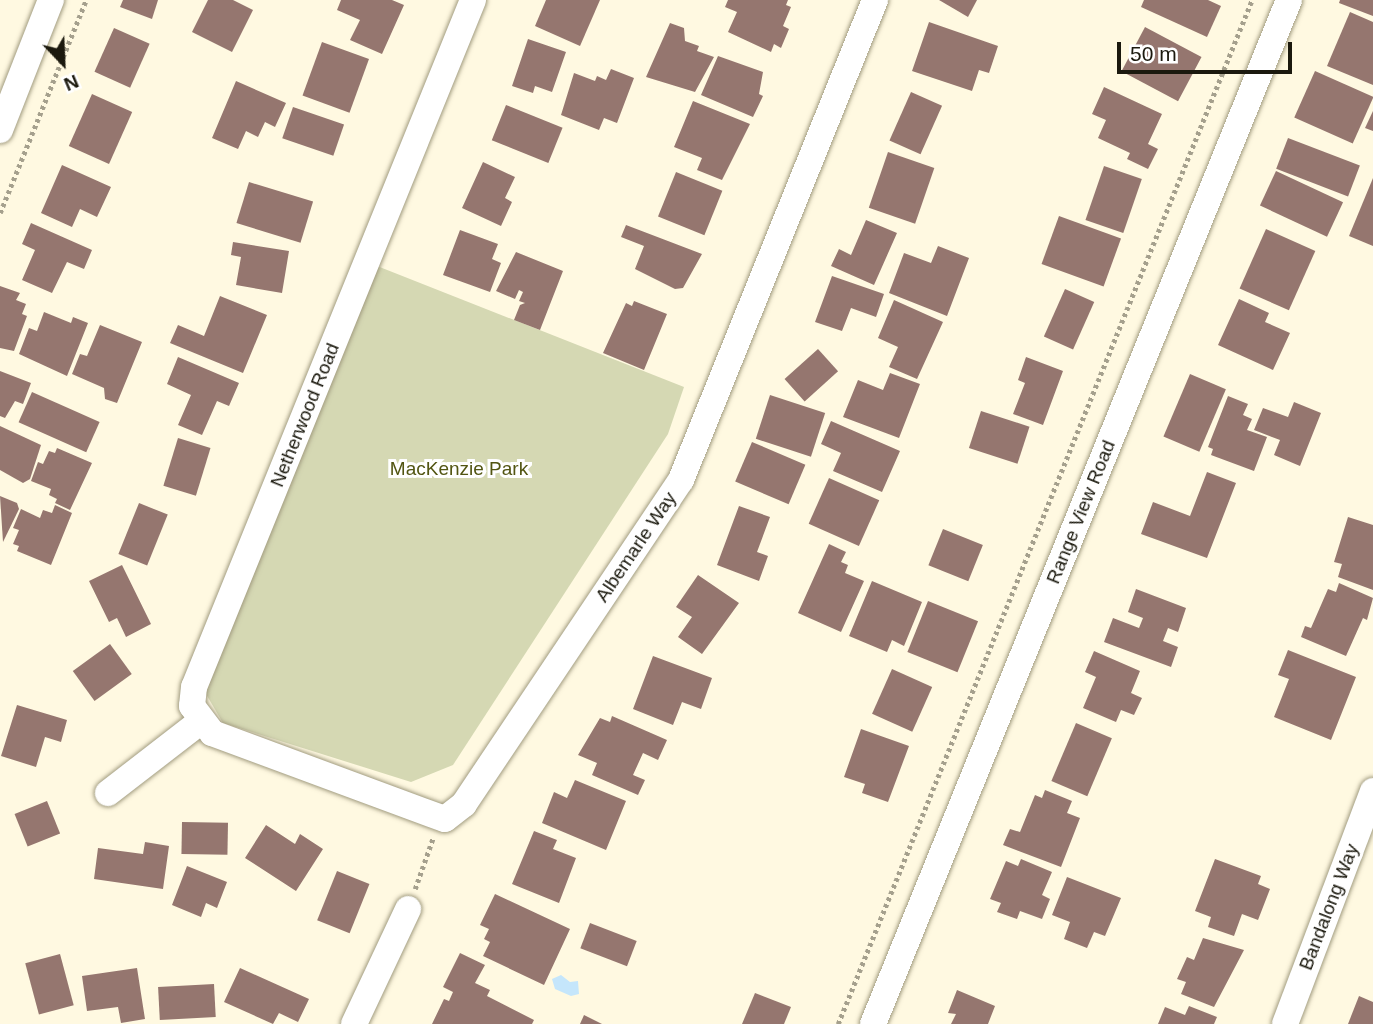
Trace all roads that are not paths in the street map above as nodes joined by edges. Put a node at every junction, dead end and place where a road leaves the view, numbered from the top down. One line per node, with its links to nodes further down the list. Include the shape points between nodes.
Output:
1 (51, 0): 5 (street)
2 (473, 0): 6 (street, Netherwood Road, via 194,687 192,706)
3 (875, 0): 6 (street, Albemarle Way, via 681,480 464,804 437,830 212,733)
4 (1289, 0): 11 (street, Range View Road)
5 (0, 130)
6 (200, 722): 8 (street)
7 (1373, 791): 12 (street, Bandalong Way)
8 (108, 793)
9 (408, 909): 10 (street)
10 (354, 1024)
11 (873, 1024)
12 (1285, 1024)

